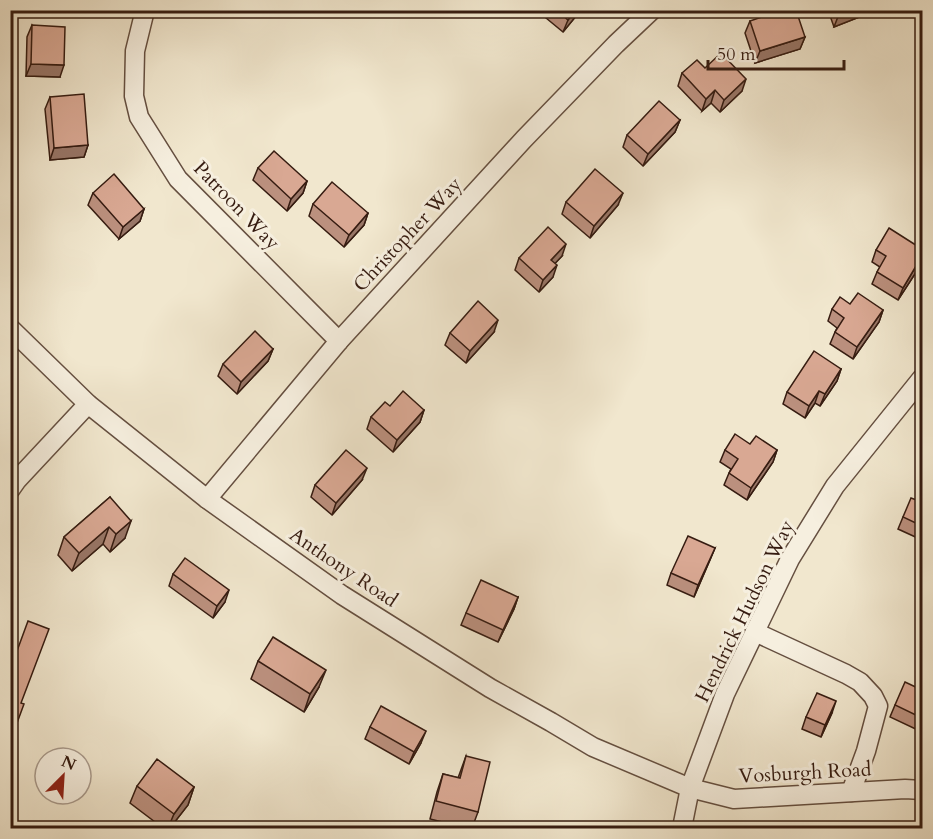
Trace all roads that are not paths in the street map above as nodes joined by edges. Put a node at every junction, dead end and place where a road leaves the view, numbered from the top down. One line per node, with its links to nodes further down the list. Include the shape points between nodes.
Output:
1 (145, 10): 4 (street, Patroon Way, via 135,51 134,96 139,117 178,179)
2 (652, 10): 4 (street, Christopher Way, via 524,139)
3 (10, 328): 6 (street, Anthony Road)
4 (339, 341): 8 (street, Christopher Way)
5 (922, 378): 9 (street, Hendrick Hudson Way, via 835,486 790,559)
6 (88, 404): 7 (street); 8 (street, Anthony Road)
7 (10, 490)
8 (207, 499): 10 (street, Anthony Road, via 342,595 490,688 593,747)
9 (755, 632): 10 (street, Hendrick Hudson Way, via 725,693); 12 (street, via 846,674 873,696 878,706)
10 (690, 788): 12 (street, Vosburgh Road, via 734,799); 13 (street, Hendrick Hudson Way)
11 (922, 790): 12 (street, Vosburgh Road)
12 (850, 792)
13 (682, 828)

